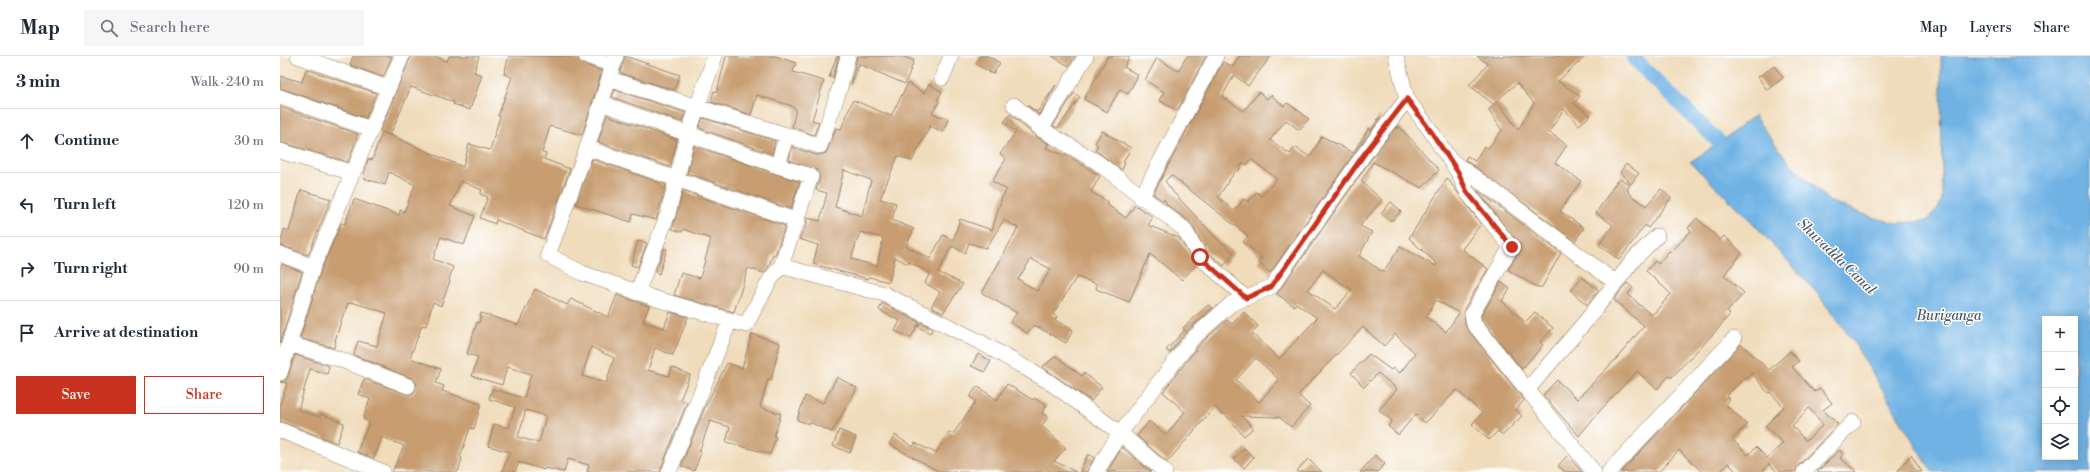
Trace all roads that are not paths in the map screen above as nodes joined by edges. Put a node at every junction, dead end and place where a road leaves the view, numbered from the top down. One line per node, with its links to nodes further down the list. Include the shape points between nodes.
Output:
1 (298, 56): 12 (street)
2 (402, 56): 12 (street)
3 (586, 56): 10 (street)
4 (715, 56): 17 (street)
5 (848, 56): 21 (street, via 820,146)
6 (951, 56): 11 (street)
7 (1086, 56): 19 (street)
8 (1216, 56): 28 (street)
9 (1396, 56): 14 (street)
10 (613, 67): 15 (street); 17 (street)
11 (942, 78)
12 (388, 88): 18 (street)
13 (280, 97): 18 (street)
14 (1407, 99): 24 (street); 36 (street, via 1365,153 1271,287)
15 (601, 103): 20 (street); 22 (street)
16 (1014, 105): 19 (street)
17 (697, 107): 20 (street); 21 (street)
18 (371, 129): 26 (street)
19 (1041, 129): 28 (street, via 1097,162)
20 (688, 134): 25 (street); 27 (street)
21 (786, 135): 25 (street)
22 (587, 148): 27 (street); 35 (street, via 548,255 582,273)
23 (280, 151): 26 (street)
24 (1450, 160): 34 (street); 42 (street, via 1467,192 1512,247 1472,314 1472,319 1498,356)
25 (778, 166): 29 (street, via 811,176)
26 (353, 173): 33 (street)
27 (676, 179): 29 (street); 35 (street, via 668,214)
28 (1141, 198): 36 (street, via 1184,229 1200,257)
29 (798, 221): 32 (street)
30 (1657, 236): 34 (street, via 1635,258)
31 (280, 254): 33 (street)
32 (781, 266): 37 (street, via 770,280 746,325); 45 (street, via 884,294 982,343 1048,381)
33 (313, 267): 38 (street)
34 (1616, 283): 42 (street)
35 (637, 293): 37 (street)
36 (1246, 298): 45 (street, via 1232,304 1192,339)
37 (730, 320): 48 (street)
38 (287, 339): 40 (street); 41 (street)
39 (1734, 339): 51 (street)
40 (280, 373)
41 (408, 386)
42 (1527, 390): 50 (street)
43 (1853, 422): 52 (street)
44 (280, 430): 47 (street)
45 (1120, 433): 46 (street); 49 (street)
46 (1161, 471)
47 (383, 472)
48 (669, 472)
49 (1096, 472)
50 (1594, 472)
51 (1609, 472)
52 (1804, 472)

